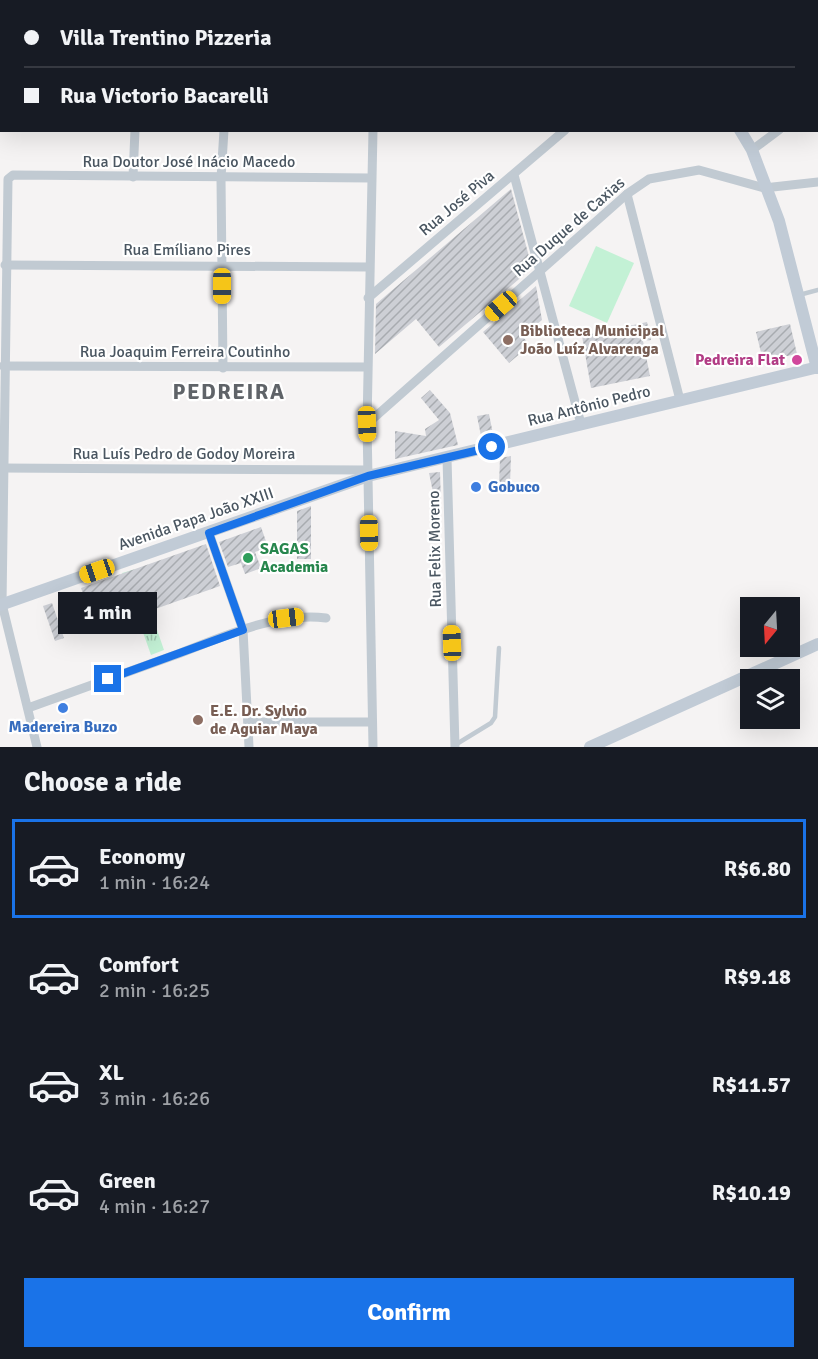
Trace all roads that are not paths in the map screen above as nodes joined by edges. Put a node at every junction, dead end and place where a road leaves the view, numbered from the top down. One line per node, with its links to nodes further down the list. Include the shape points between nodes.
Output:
1 (135, 132): 9 (street)
2 (224, 132): 10 (street)
3 (373, 132): 11 (street)
4 (563, 132): 8 (street, Rua José Piva)
5 (741, 132): 7 (main road)
6 (776, 132): 7 (street)
7 (752, 150): 13 (main road)
8 (514, 175): 18 (street); 21 (street, Rua José Piva)
9 (133, 177): 10 (street, Rua Doutor José Inácio Macedo); 15 (street, Rua Doutor José Inácio Macedo, via 13,175 8,179)
10 (221, 178): 11 (street, Rua Doutor José Inácio Macedo); 16 (street)
11 (371, 178): 17 (street)
12 (818, 182): 13 (street)
13 (764, 188): 14 (street, Rua Duque de Caxias, via 699,170 650,179); 20 (main road, via 779,221)
14 (627, 194): 18 (street, Rua Duque de Caxias); 26 (street)
15 (4, 265): 16 (street, Rua Emíliano Pires); 22 (street)
16 (222, 265): 17 (street, Rua Emíliano Pires); 24 (street)
17 (369, 267): 21 (street)
18 (539, 272): 27 (street, Rua Duque de Caxias); 28 (street)
19 (818, 290): 20 (lane)
20 (798, 295): 25 (main road)
21 (368, 298): 23 (street)
22 (3, 366): 24 (street, Rua Joaquim Ferreira Coutinho); 30 (street)
23 (367, 367): 24 (street, Rua Joaquim Ferreira Coutinho); 27 (street)
24 (223, 368)
25 (817, 369): 26 (main road, Rua Antônio Pedro)
26 (680, 400): 28 (main road, Rua Antônio Pedro)
27 (367, 424): 31 (street)
28 (581, 424): 29 (main road, Rua Antônio Pedro)
29 (447, 458): 31 (main road, Rua Antônio Pedro); 41 (street, Rua Felix Moreno)
30 (2, 468): 31 (street, Rua Luís Pedro de Godoy Moreira); 33 (street)
31 (368, 473): 32 (main road, Avenida Papa João XXIII); 40 (street)
32 (209, 533): 33 (main road, Avenida Papa João XXIII); 35 (street)
33 (1, 604): 38 (street)
34 (326, 618): 35 (street, via 306,615)
35 (243, 630): 38 (street); 39 (street)
36 (818, 644): 45 (main road)
37 (499, 648): 41 (lane, via 495,717)
38 (28, 708): 42 (street)
39 (248, 722): 40 (street); 43 (street)
40 (372, 722): 44 (street)
41 (455, 746)
42 (37, 747)
43 (249, 747)
44 (373, 747)
45 (590, 747)

